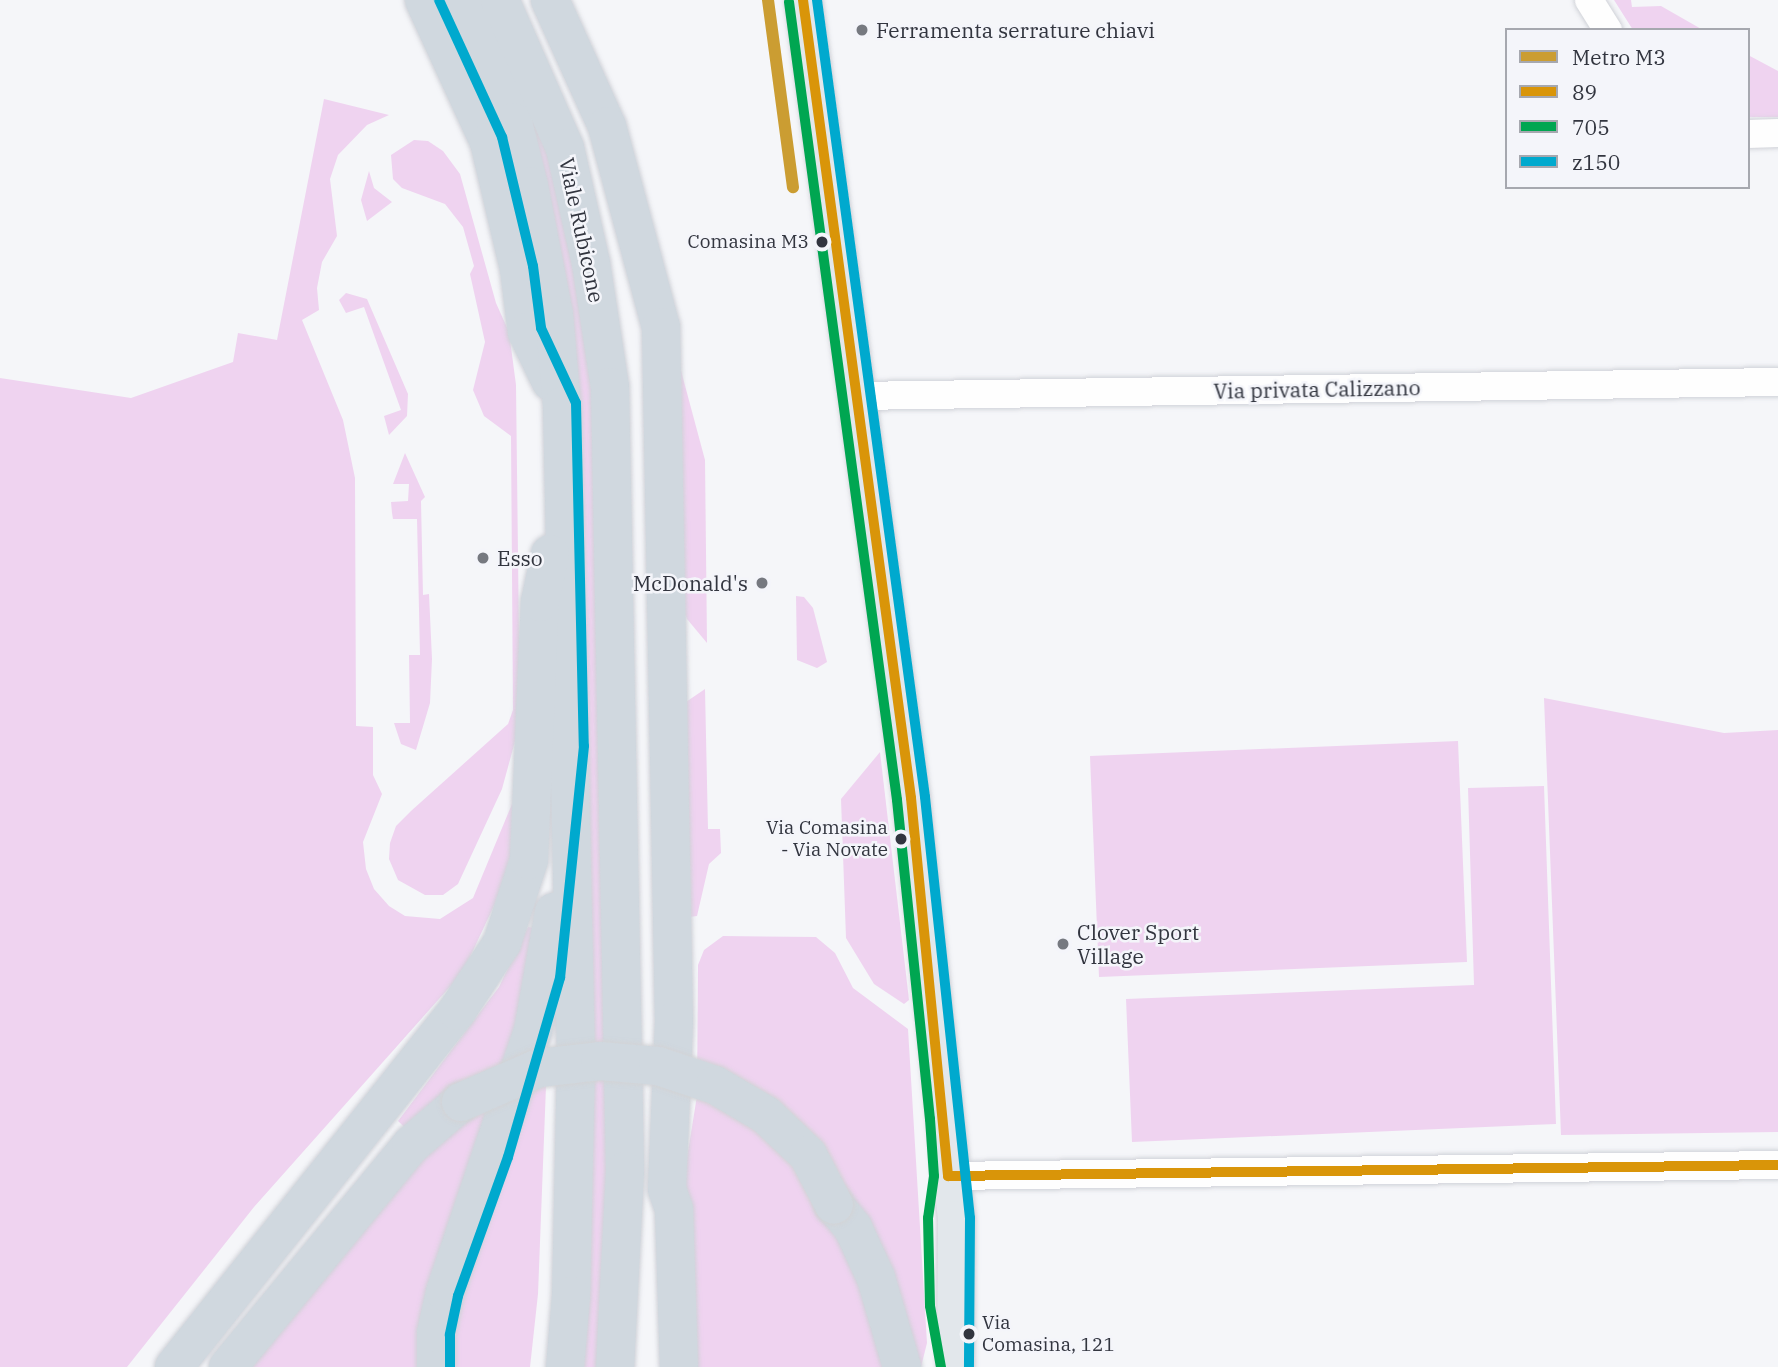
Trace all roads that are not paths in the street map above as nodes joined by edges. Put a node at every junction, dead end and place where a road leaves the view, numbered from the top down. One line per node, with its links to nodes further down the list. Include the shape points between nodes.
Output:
1 (424, 0): 12 (highway, via 489,142 519,269 527,332)
2 (463, 0): 12 (highway, Viale Rubicone, via 513,122 529,186 554,315)
3 (500, 0): 13 (highway, Viale Rubicone, via 565,148 602,327)
4 (550, 0): 16 (highway, via 607,126 659,309)
5 (803, 0): 11 (main road)
6 (1589, 0): 7 (street)
7 (1607, 28)
8 (1778, 133): 9 (street)
9 (1750, 134)
10 (1778, 382): 11 (street, Via privata Calizzano)
11 (856, 396): 18 (main road, via 911,798)
12 (562, 406): 14 (highway, Viale Rubicone)
13 (613, 472): 16 (highway, via 647,816); 24 (highway, via 625,1171)
14 (565, 480): 15 (highway, Viale Rubicone); 20 (highway, via 540,602 529,860 502,943 457,1011)
15 (570, 746): 22 (highway, via 546,975 495,1153 445,1292); 23 (highway, via 575,1155)
16 (672, 936): 25 (highway, via 667,1189 674,1209)
17 (1778, 1165): 18 (street)
18 (948, 1177)
19 (834, 1206): 21 (highway, bridge, via 808,1155 766,1115 715,1085 658,1066 600,1061 539,1068 461,1102 411,1145); 26 (highway, via 839,1232); 27 (highway, via 853,1228 876,1278)
20 (174, 1367)
21 (228, 1367)
22 (436, 1367)
23 (565, 1367)
24 (615, 1367)
25 (679, 1367)
26 (889, 1367)
27 (902, 1367)

